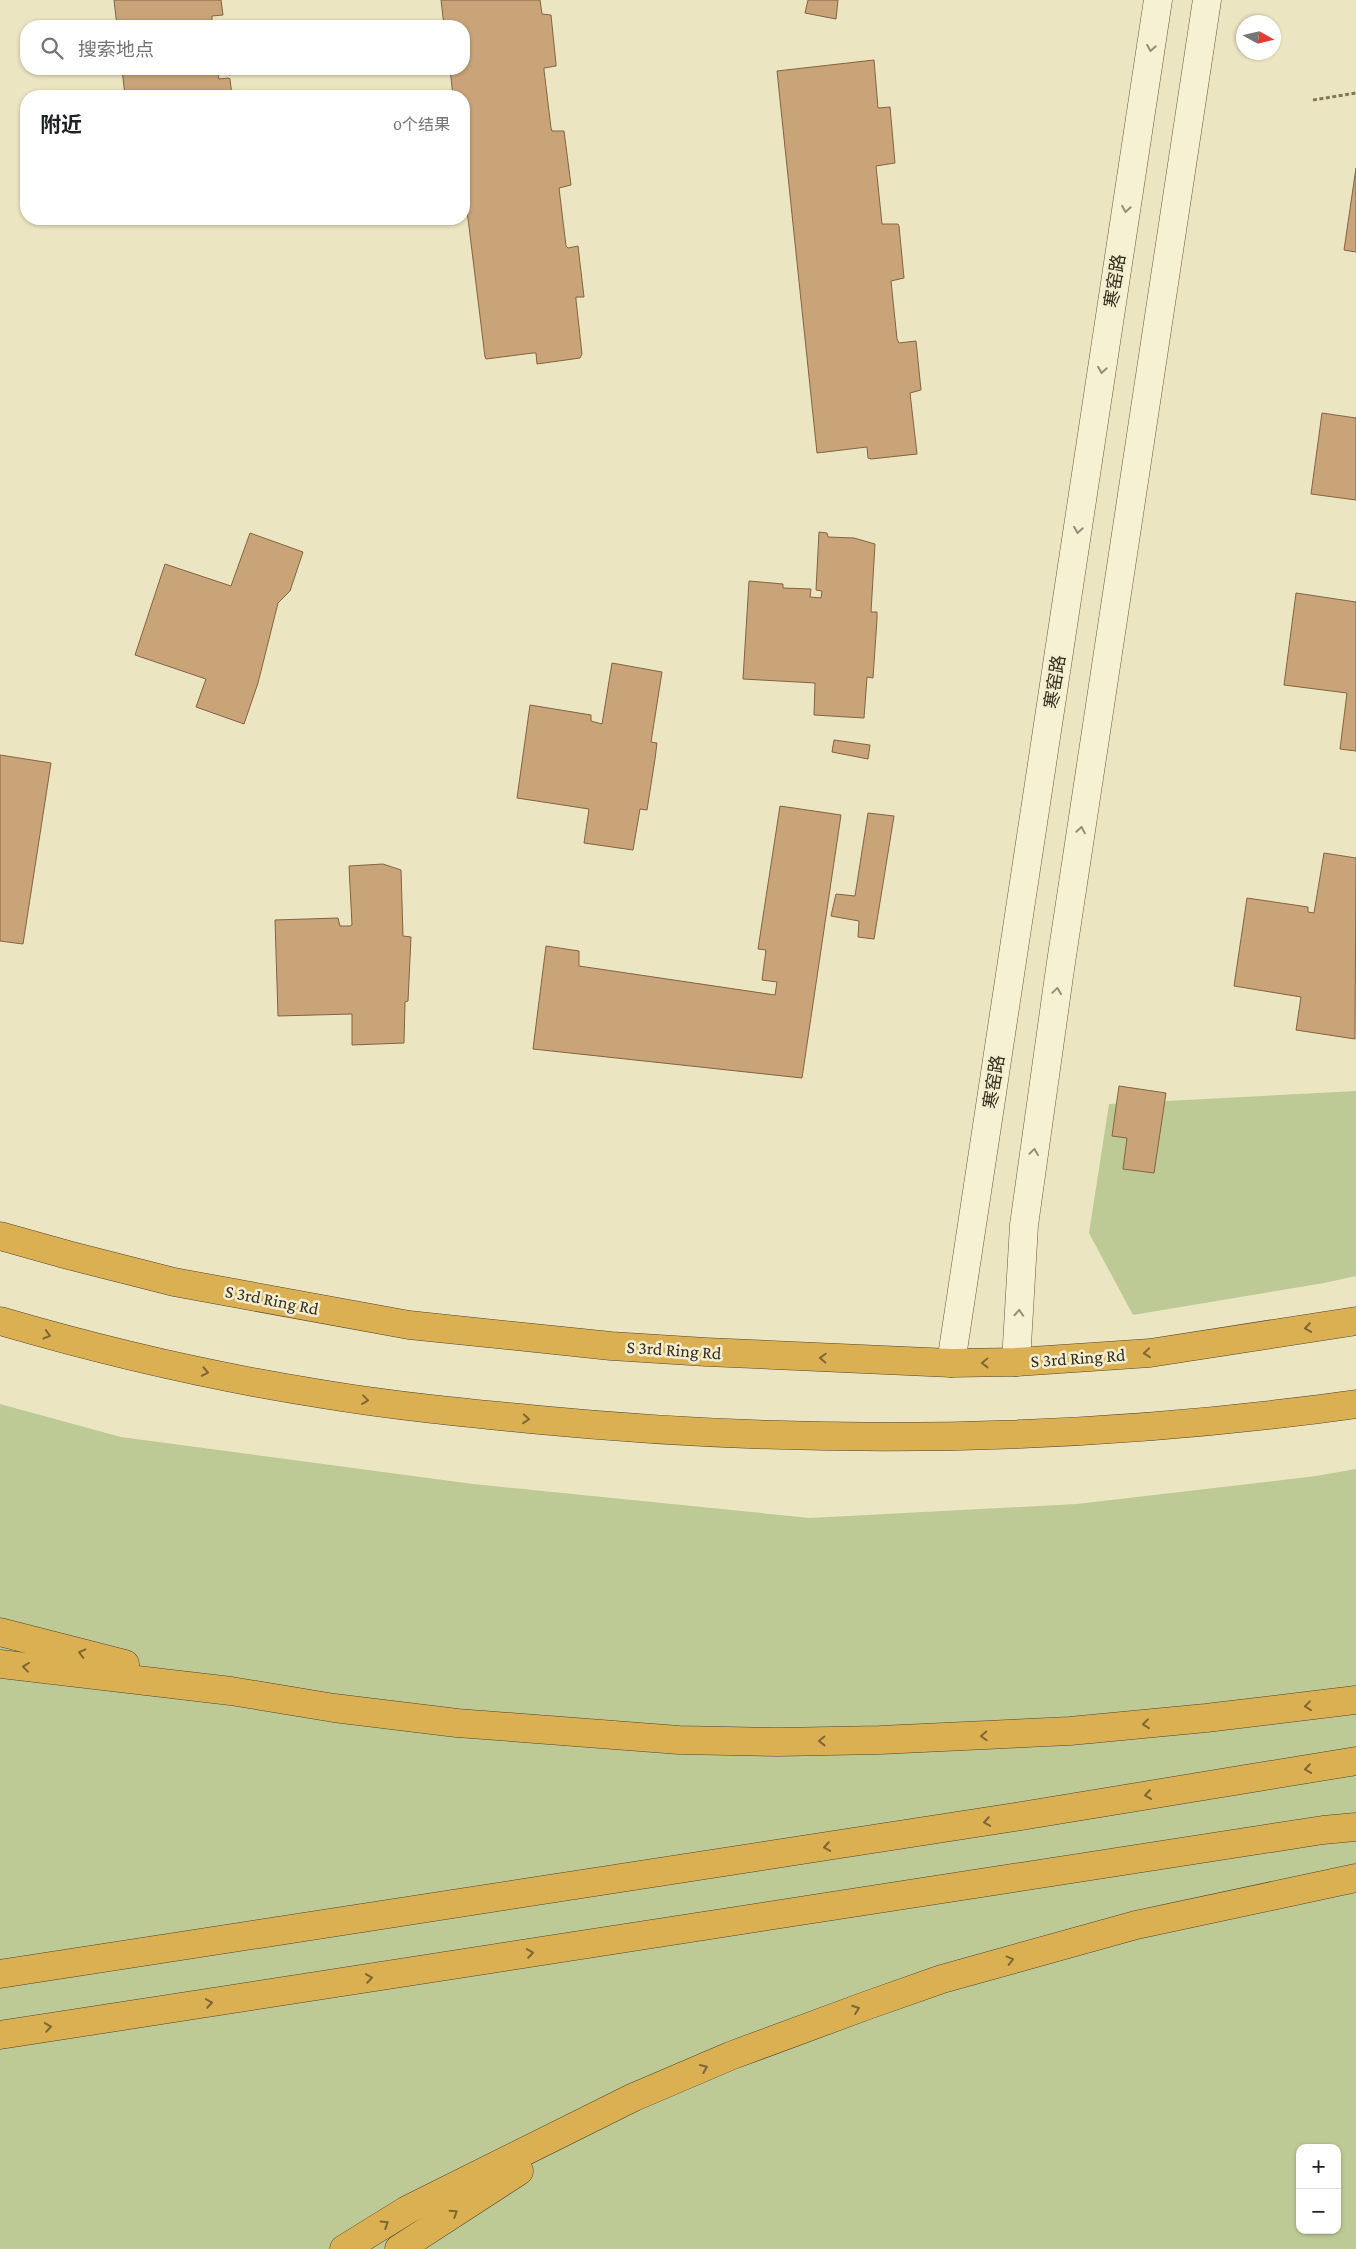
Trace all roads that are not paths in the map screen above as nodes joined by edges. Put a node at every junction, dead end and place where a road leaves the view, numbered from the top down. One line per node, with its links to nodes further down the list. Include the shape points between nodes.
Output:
1 (1158, 0): 7 (street, 寒窑路, one-way to 7)
2 (1207, 0): 6 (street, one-way to 2, via 1026,1205)
3 (0, 1236): 7 (highway, S 3rd Ring Rd, one-way to 3, via 611,1346 409,1325 174,1282)
4 (0, 1321): 8 (highway, one-way to 8, via 68,1341 193,1370 323,1395 641,1430 802,1437 983,1436 1278,1414)
5 (1356, 1321): 6 (highway, S 3rd Ring Rd, one-way to 6, via 1150,1353)
6 (1016, 1362): 7 (highway, S 3rd Ring Rd, one-way to 7)
7 (951, 1363)
8 (1356, 1404)
9 (0, 1632): 11 (highway, one-way to 9)
10 (0, 1664): 11 (highway, one-way to 10)
11 (231, 1691): 12 (highway, one-way to 11, via 1070,1732 778,1742 679,1740 457,1723)
12 (1356, 1700)
13 (1356, 1761): 16 (highway, one-way to 16, via 1015,1818)
14 (1356, 1827): 17 (highway, one-way to 14, via 1313,1831)
15 (1356, 1878): 18 (highway, one-way to 15, via 942,1979 1136,1925)
16 (0, 1974)
17 (0, 2035)
18 (672, 2081): 19 (highway, one-way to 18, via 407,2210); 20 (highway, one-way to 18, via 577,2134)
19 (344, 2249)
20 (399, 2249)

